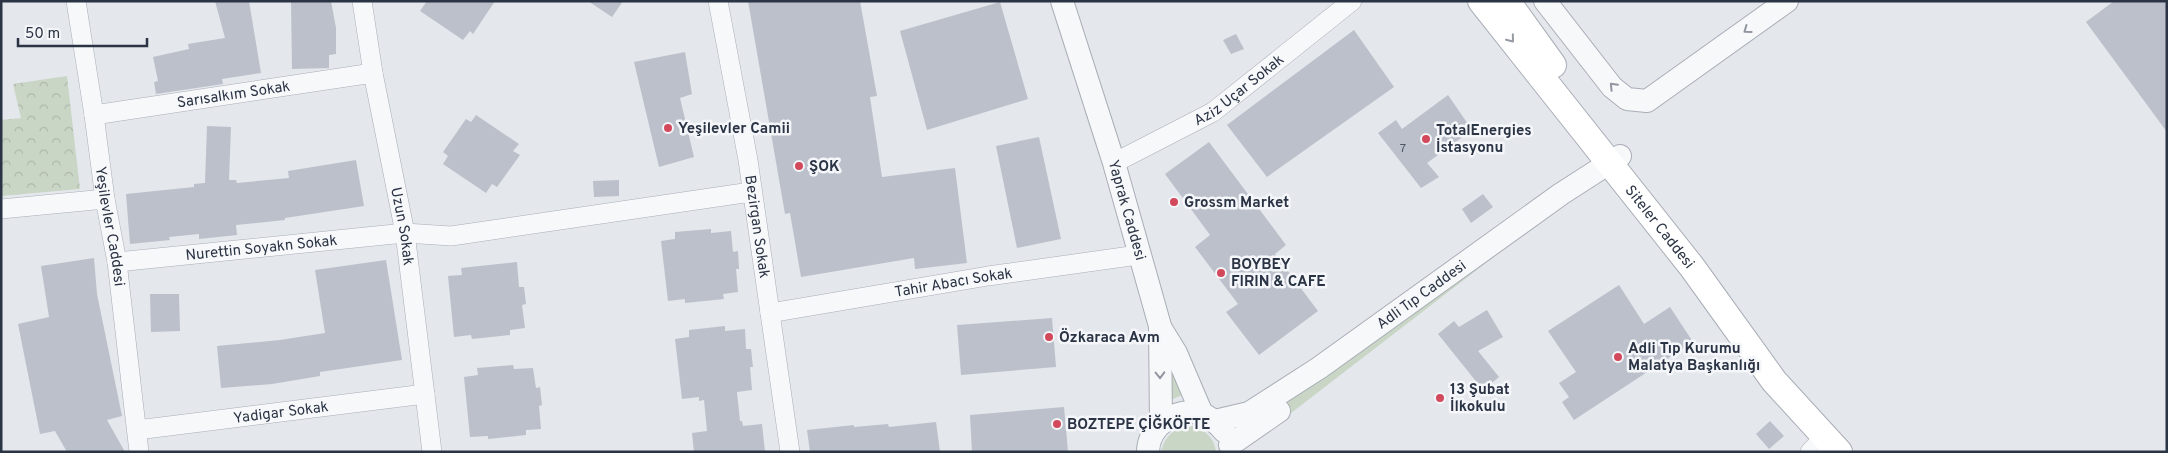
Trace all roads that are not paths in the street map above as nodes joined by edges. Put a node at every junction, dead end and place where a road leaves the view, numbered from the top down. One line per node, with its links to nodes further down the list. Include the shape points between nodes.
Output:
1 (76, 1): 11 (street, Yeşilevler Caddesi)
2 (362, 1): 10 (street, Uzun Sokak)
3 (718, 1): 14 (street, Bezirgan Sokak)
4 (1062, 1): 12 (street, Yaprak Caddesi)
5 (1352, 1): 12 (street, Aziz Uçar Sokak, via 1213,112)
6 (1481, 1): 13 (main road, Siteler Caddesi, one-way to 13)
7 (1506, 1): 13 (main road, Siteler Caddesi)
8 (1545, 1): 9 (street, one-way to 8, via 1647,101 1627,99 1612,87)
9 (1787, 1)
10 (373, 73): 11 (street, Sarısalkım Sokak); 17 (street, Uzun Sokak)
11 (94, 115): 15 (street, Yeşilevler Caddesi)
12 (1114, 163): 18 (street, Yaprak Caddesi)
13 (1618, 163): 23 (street, Adli Tıp Caddesi, via 1561,194 1319,368 1249,413); 26 (main road, Siteler Caddesi); 27 (street, Adli Tıp Caddesi); 32 (main road, Siteler Caddesi, via 1810,406)
14 (751, 192): 17 (street, Nurettin Soyakn Sokak, via 451,236); 20 (street, Bezirgan Sokak)
15 (105, 199): 16 (street); 19 (street, Yeşilevler Caddesi)
16 (1, 209)
17 (405, 233): 19 (street, Nurettin Soyakn Sokak); 22 (street, Uzun Sokak)
18 (1138, 255): 20 (street, Tahir Abacı Sokak, via 988,276); 21 (street, Yaprak Caddesi, via 1146,271)
19 (117, 262): 25 (street, Yeşilevler Caddesi)
20 (770, 313): 31 (street, Bezirgan Sokak)
21 (1160, 326): 23 (street); 24 (street, Yaprak Caddesi, one-way to 24)
22 (425, 394): 25 (street, Yadigar Sokak); 30 (street, Uzun Sokak)
23 (1208, 418): 24 (street, Adli Tıp Caddesi, via 1187,412); 27 (street, Adli Tıp Caddesi, via 1225,432)
24 (1161, 423): 28 (street)
25 (136, 430): 29 (street, Yeşilevler Caddesi)
26 (1825, 447)
27 (1231, 448)
28 (1145, 450)
29 (139, 452)
30 (432, 452)
31 (790, 452)
32 (1858, 452)

